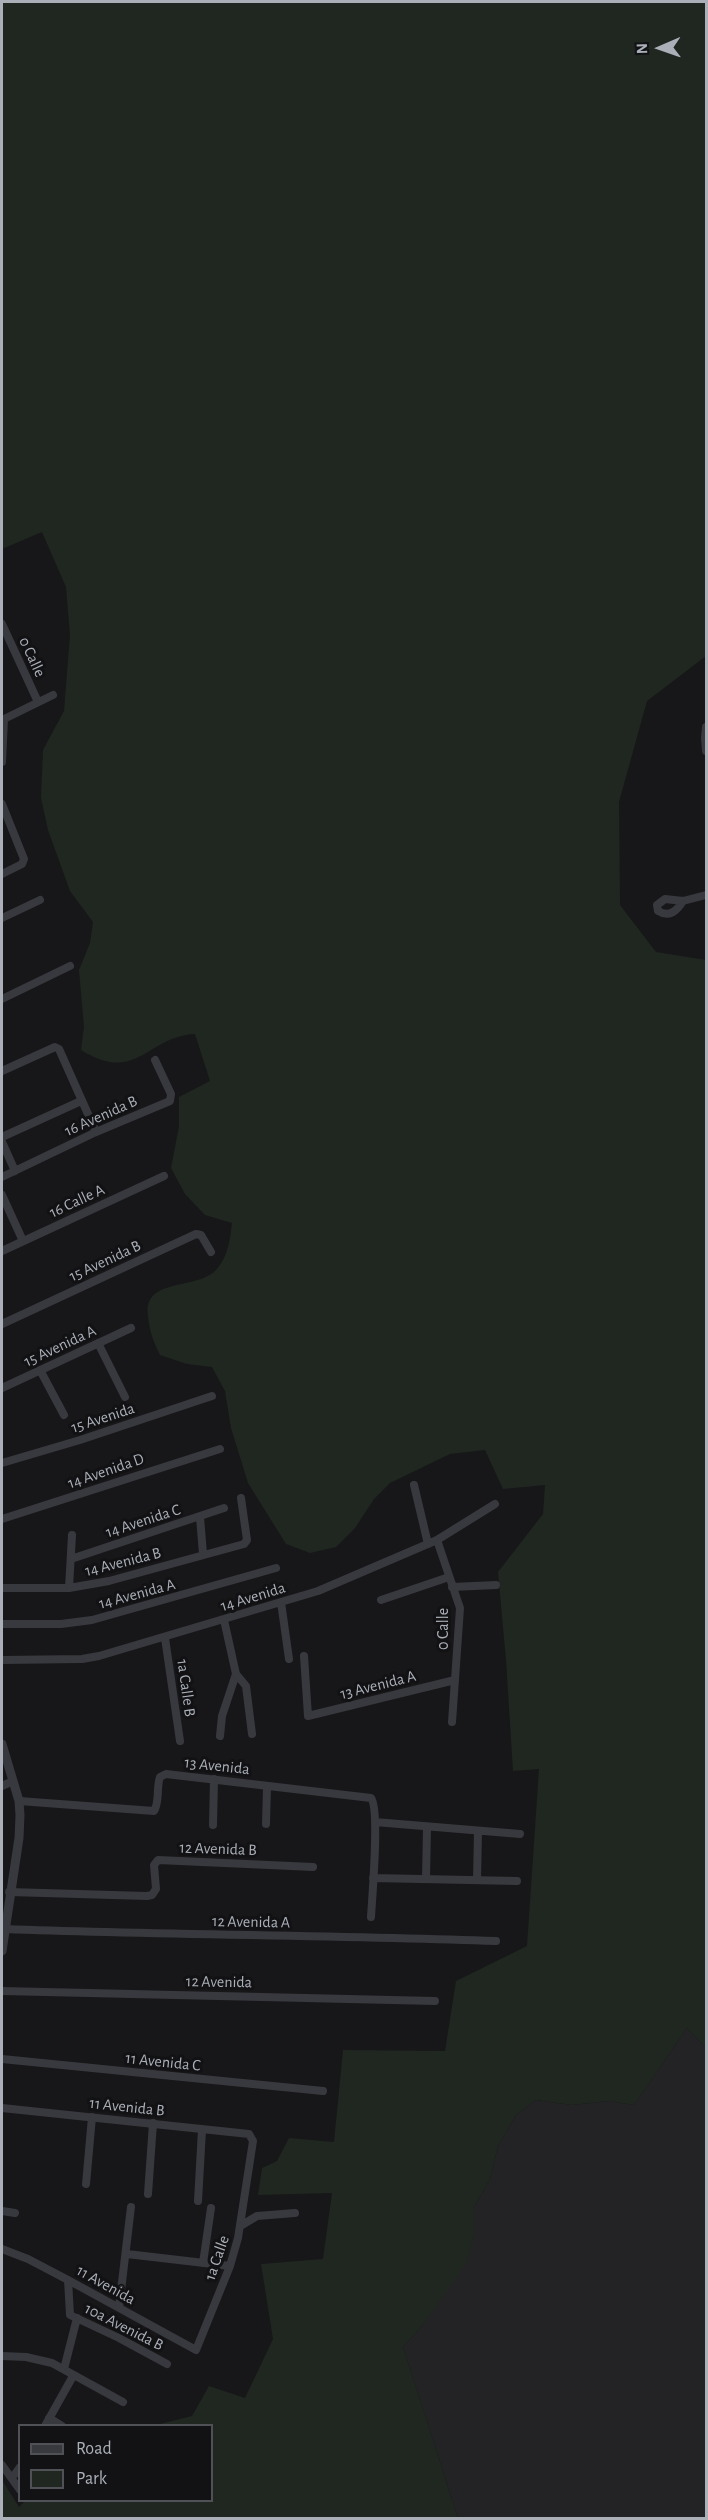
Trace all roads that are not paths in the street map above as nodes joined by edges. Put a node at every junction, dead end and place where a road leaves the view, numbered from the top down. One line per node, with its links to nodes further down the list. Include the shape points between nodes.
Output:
1 (2, 624): 3 (street, 0 Calle)
2 (53, 695): 3 (street)
3 (38, 702): 4 (street)
4 (3, 719): 7 (street)
5 (706, 727): 6 (street)
6 (706, 751)
7 (2, 762)
8 (2, 804): 9 (street, via 24,859 22,864)
9 (2, 874)
10 (706, 895): 12 (street)
11 (40, 900): 13 (street)
12 (683, 901)
13 (2, 918)
14 (69, 966): 15 (street)
15 (2, 999)
16 (155, 1060): 19 (street, 16 Avenida B, via 171,1094 170,1101)
17 (2, 1071): 18 (street, via 55,1047 61,1051)
18 (81, 1101): 19 (street); 20 (street)
19 (96, 1132): 22 (street, 16 Avenida B)
20 (2, 1137)
21 (2, 1142): 22 (street)
22 (15, 1170): 24 (street, 16 Avenida B)
23 (164, 1176): 26 (street, 16 Calle A)
24 (2, 1177)
25 (2, 1195): 26 (street)
26 (23, 1241): 27 (street, 16 Calle A)
27 (2, 1251)
28 (211, 1252): 29 (street, 15 Avenida B, via 201,1235 196,1234)
29 (2, 1324)
30 (131, 1328): 31 (street, 15 Avenida A)
31 (98, 1343): 32 (street, 15 Avenida A); 35 (street)
32 (40, 1370): 33 (street, 15 Avenida A); 36 (street)
33 (2, 1388)
34 (212, 1396): 38 (street, 15 Avenida)
35 (125, 1397)
36 (64, 1415)
37 (220, 1449): 44 (street, 14 Avenida D)
38 (2, 1463)
39 (414, 1485): 47 (street)
40 (241, 1498): 48 (street, 14 Avenida B, via 247,1540 236,1547)
41 (495, 1504): 46 (street, 14 Avenida)
42 (224, 1508): 43 (street, 14 Avenida C)
43 (200, 1517): 48 (street); 49 (street, 14 Avenida C)
44 (2, 1519)
45 (72, 1535): 49 (street)
46 (437, 1540): 47 (street, 14 Avenida); 51 (street, 0 Calle)
47 (428, 1544): 57 (street, 14 Avenida, via 318,1591)
48 (203, 1554): 55 (street, 14 Avenida B, via 109,1581)
49 (71, 1559): 55 (street)
50 (276, 1568): 59 (street, 14 Avenida A, via 92,1620)
51 (449, 1577): 53 (street, 0 Calle); 56 (street)
52 (496, 1585): 53 (street)
53 (452, 1587): 65 (street, 0 Calle, via 460,1608)
54 (2, 1588): 55 (street, 14 Avenida B)
55 (69, 1588)
56 (381, 1600)
57 (281, 1602): 58 (street, 14 Avenida); 62 (street)
58 (224, 1620): 60 (street, 14 Avenida); 64 (street)
59 (2, 1624)
60 (165, 1638): 63 (street, 14 Avenida, via 82,1659); 69 (street, 1a Calle B)
61 (304, 1656): 65 (street, 13 Avenida A, via 308,1716)
62 (289, 1659)
63 (2, 1660)
64 (236, 1674): 67 (street, via 246,1686); 68 (street, via 222,1716)
65 (455, 1680): 66 (street, 0 Calle)
66 (452, 1722)
67 (252, 1734)
68 (220, 1736)
69 (180, 1741)
70 (2, 1744): 72 (street)
71 (214, 1779): 74 (street, 13 Avenida); 75 (street, 13 Avenida, via 166,1774 160,1777 156,1808 149,1812); 78 (street)
72 (13, 1781): 73 (street); 75 (street)
73 (2, 1786)
74 (267, 1786): 76 (street, 13 Avenida, via 371,1798); 77 (street)
75 (18, 1801): 87 (street, via 19,1838)
76 (375, 1822): 79 (street); 83 (street)
77 (266, 1824)
78 (213, 1825)
79 (427, 1827): 80 (street); 84 (street)
80 (478, 1831): 81 (street); 85 (street)
81 (520, 1834)
82 (314, 1867): 87 (street, 12 Avenida B, via 158,1860 154,1865 156,1889 152,1895)
83 (373, 1878): 84 (street); 88 (street)
84 (426, 1879): 85 (street)
85 (477, 1880): 86 (street)
86 (517, 1881)
87 (9, 1892): 89 (street)
88 (371, 1917)
89 (4, 1929): 90 (street, 12 Avenida A); 91 (street)
90 (496, 1941)
91 (2, 1945)
92 (2, 1990): 93 (street, 12 Avenida)
93 (435, 2001)
94 (2, 2059): 95 (street, 11 Avenida C)
95 (322, 2091)
96 (2, 2108): 97 (street, 11 Avenida B)
97 (92, 2117): 98 (street, 11 Avenida B); 100 (street)
98 (153, 2123): 99 (street, 11 Avenida B); 101 (street)
99 (202, 2130): 102 (street); 108 (street, 11 Avenida B, via 249,2134 253,2140)
100 (86, 2184)
101 (148, 2194)
102 (198, 2201)
103 (131, 2207): 110 (street)
104 (211, 2208): 111 (street)
105 (2, 2211): 107 (street)
106 (295, 2212): 108 (street, 1a Calle, via 257,2216)
107 (15, 2213)
108 (242, 2225): 112 (street, 1a Calle)
109 (2, 2249): 113 (street, 11 Avenida)
110 (127, 2254): 111 (street); 114 (street)
111 (203, 2263): 112 (street)
112 (230, 2266): 116 (street, 1a Calle)
113 (69, 2280): 114 (street, 11 Avenida); 115 (street, 10a Avenida B, via 69,2314)
114 (120, 2307): 116 (street, 11 Avenida)
115 (77, 2318): 118 (street, 10a Avenida B); 119 (street)
116 (195, 2350)
117 (2, 2356): 119 (street, via 37,2359)
118 (167, 2364)
119 (64, 2369): 120 (street)
120 (73, 2376): 121 (street); 122 (street)
121 (123, 2402)
122 (50, 2418): 123 (street); 124 (street)
123 (46, 2424)
124 (60, 2424)
125 (2, 2465): 126 (street)
126 (18, 2487)

